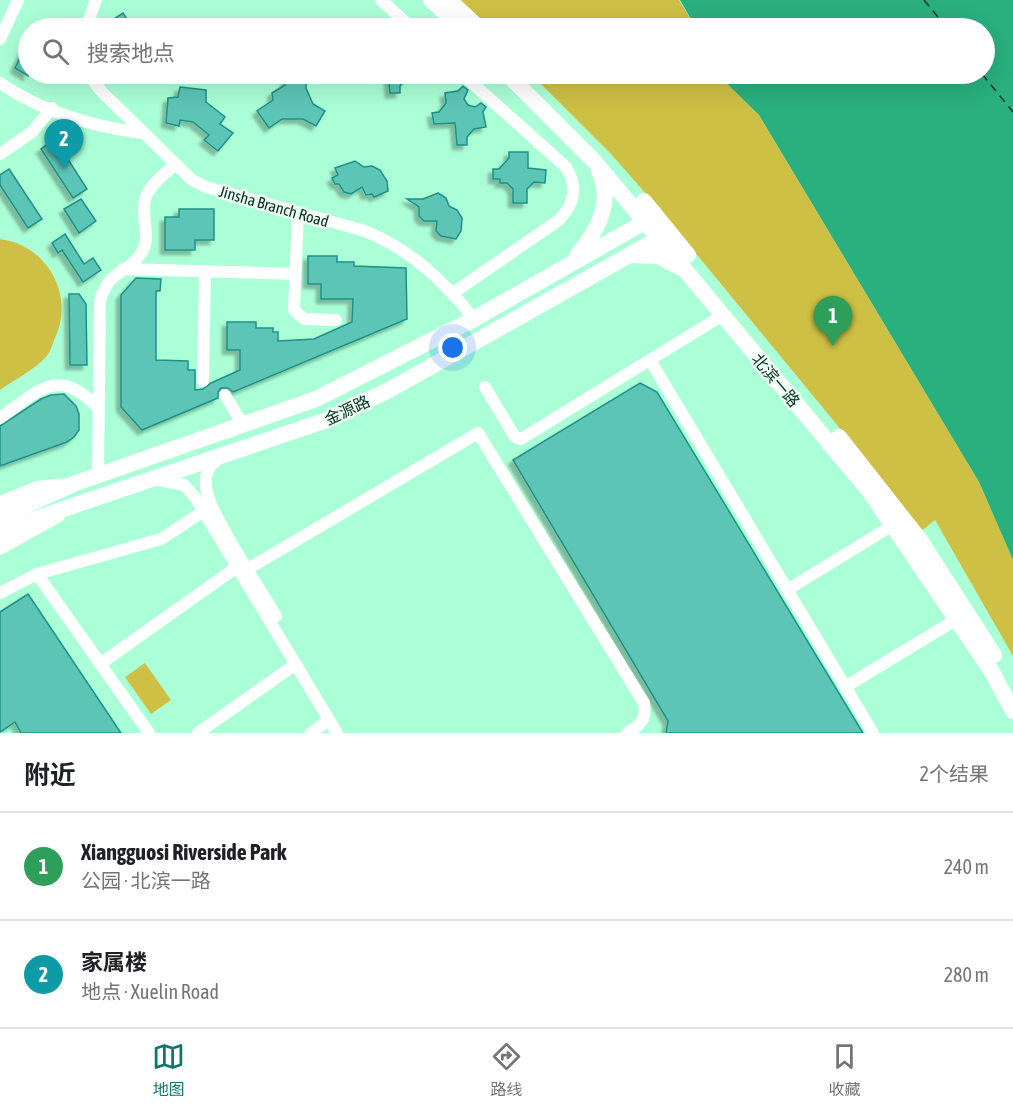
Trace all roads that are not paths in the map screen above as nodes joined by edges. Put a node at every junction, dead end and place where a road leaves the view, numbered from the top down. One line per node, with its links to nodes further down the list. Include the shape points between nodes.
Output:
1 (18, 0): 10 (street)
2 (96, 0): 6 (street)
3 (381, 0): 7 (street)
4 (431, 0): 8 (main road)
5 (448, 0): 9 (main road)
6 (90, 18)
7 (401, 18)
8 (451, 18)
9 (468, 18)
10 (0, 39)
11 (0, 83): 16 (street)
12 (96, 84): 17 (street, Jinsha Branch Road)
13 (473, 84): 31 (street, via 566,167 574,181 574,196 570,209 560,220)
14 (517, 84): 19 (main road, 北滨一路)
15 (533, 84): 22 (main road, 北滨一路, via 604,155)
16 (52, 108): 17 (street, via 100,126); 18 (street, via 32,132)
17 (142, 133): 20 (street, Jinsha Branch Road)
18 (0, 154)
19 (595, 162): 22 (main road, 北滨一路); 25 (main road, via 605,183 603,213 591,239)
20 (174, 165): 21 (street, Jinsha Branch Road, via 206,187); 26 (street, via 146,195 146,240 142,251)
21 (298, 213): 29 (street); 31 (street, Jinsha Branch Road, via 388,241)
22 (651, 218): 23 (main road, 北滨一路); 25 (main road, 金源路)
23 (664, 235): 24 (main road, 金源路); 28 (main road, 北滨一路); 61 (main road, 北滨一路, via 880,486 920,540)
24 (629, 255): 28 (main road, via 658,256); 30 (main road, 金源路)
25 (571, 264): 30 (main road, via 584,272); 33 (main road, 金源路)
26 (123, 269): 27 (street); 39 (street, via 108,280 100,301)
27 (205, 271): 29 (street); 36 (street)
28 (686, 271): 32 (main road, 北滨一路)
29 (295, 274): 34 (street, via 293,304 298,316 304,320)
30 (578, 284): 42 (main road, 金源路, via 389,390 347,410)
31 (453, 293): 33 (street, Jinsha Branch Road)
32 (723, 315): 35 (street); 50 (main road, 北滨一路)
33 (474, 319): 41 (main road, 金源路, via 316,399)
34 (336, 321)
35 (650, 360): 37 (street, via 521,439 515,437); 55 (street)
36 (203, 381)
37 (485, 387)
38 (225, 395): 41 (street)
39 (98, 408): 40 (street, via 84,392 63,385 40,391); 43 (street)
40 (0, 418)
41 (243, 425): 43 (main road, 金源路)
42 (219, 457): 44 (main road, 金源路); 53 (street, via 208,467 206,475 210,503)
43 (98, 476): 45 (main road, 金源路)
44 (152, 479): 47 (main road, 金源路); 48 (street, via 184,485)
45 (76, 483): 46 (street, via 37,487); 49 (main road, 金源路)
46 (0, 502)
47 (84, 502): 51 (main road, 金源路); 52 (street)
48 (204, 511): 53 (street); 54 (street, via 161,539)
49 (0, 517)
50 (893, 525): 55 (street); 57 (main road, 北滨一路)
51 (0, 534)
52 (0, 549)
53 (242, 569): 58 (street); 59 (street); 67 (street); 68 (street, via 478,433 644,703 645,718)
54 (37, 574): 56 (street); 58 (street)
55 (787, 590): 60 (street)
56 (0, 593)
57 (957, 619): 60 (street); 62 (main road, 北滨一路)
58 (100, 664): 64 (street)
59 (296, 664): 63 (street); 65 (street)
60 (845, 687): 69 (street)
61 (1013, 690)
62 (1013, 711)
63 (329, 720): 66 (street); 67 (street)
64 (149, 733)
65 (198, 733)
66 (311, 733)
67 (343, 733)
68 (627, 733)
69 (873, 733)

